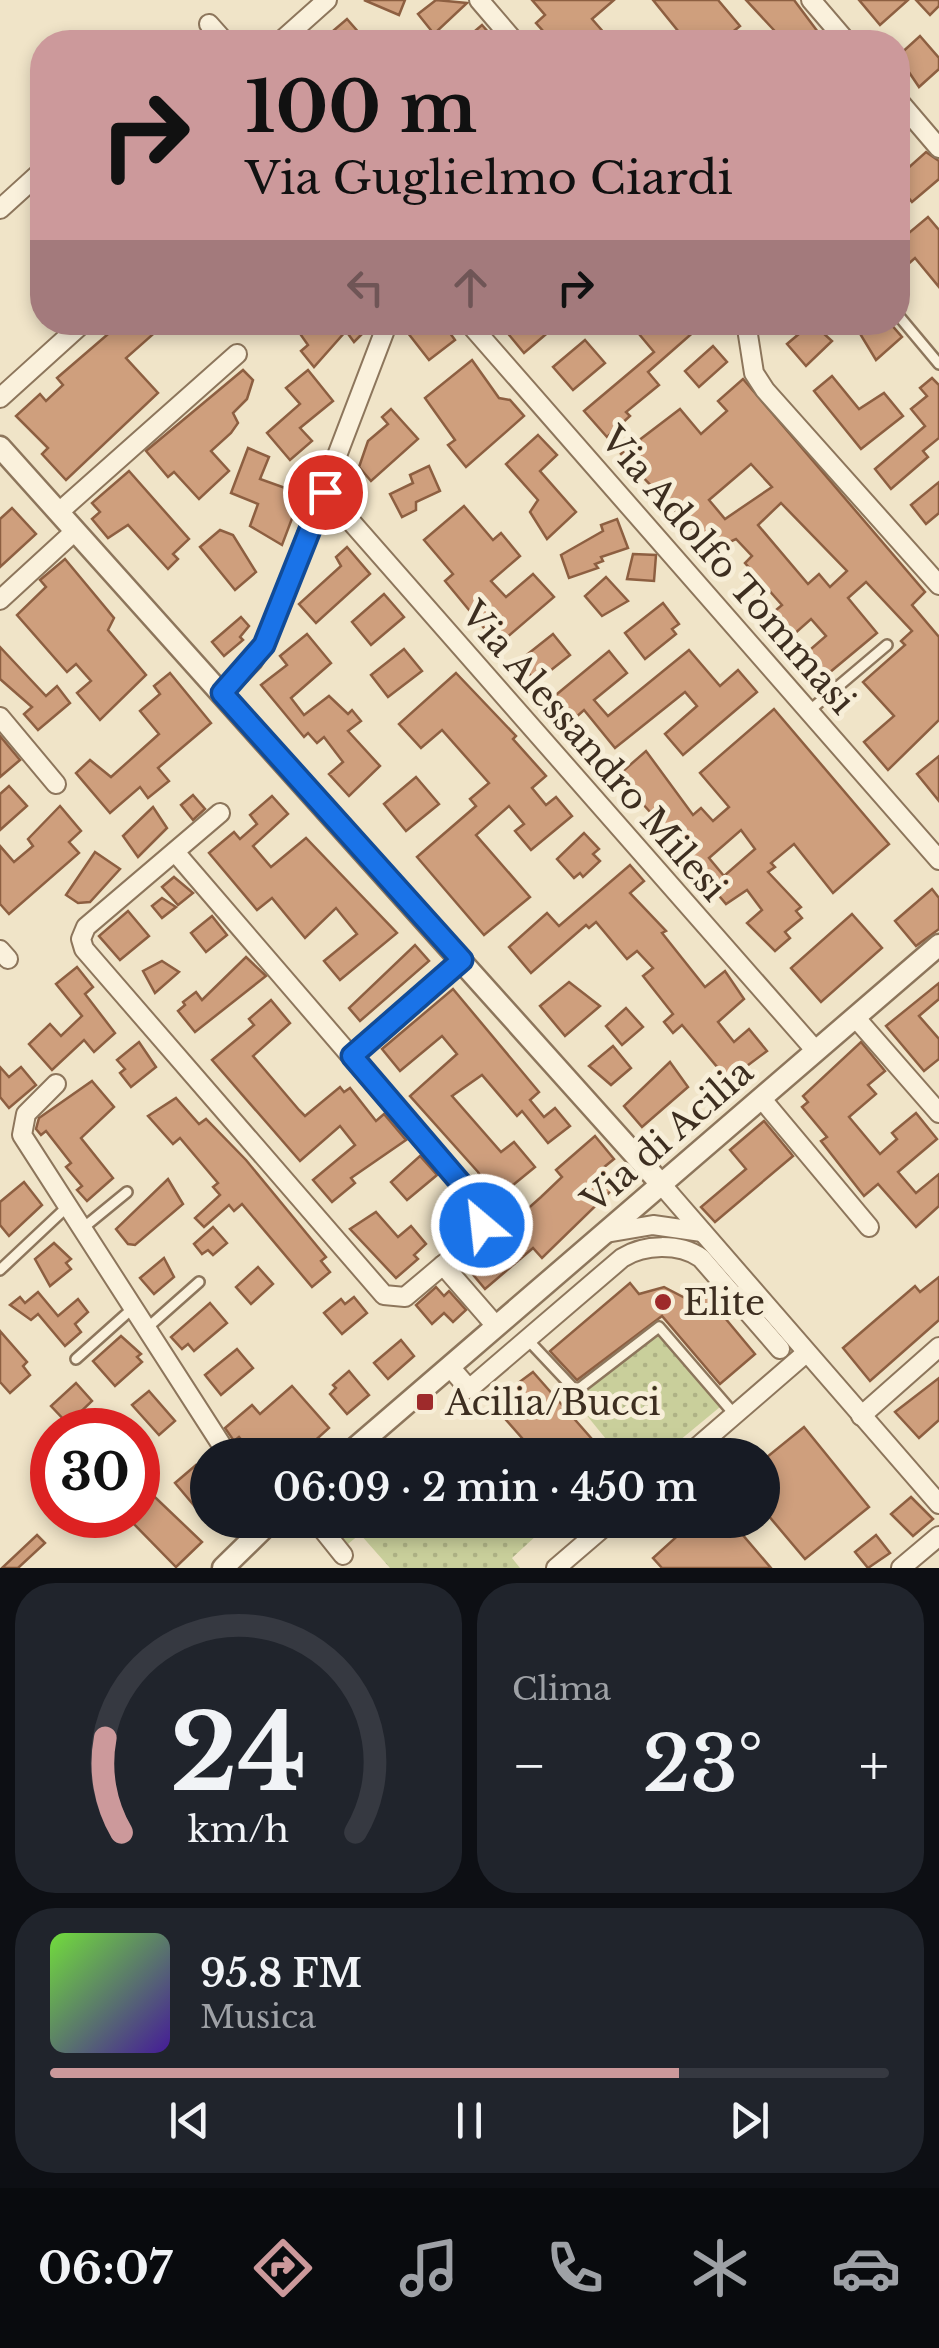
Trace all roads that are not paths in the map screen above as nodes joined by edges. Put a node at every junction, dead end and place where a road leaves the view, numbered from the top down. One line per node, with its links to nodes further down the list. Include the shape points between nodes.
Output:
1 (327, 0): 6 (street)
2 (478, 0): 7 (street)
3 (811, 0): 8 (street)
4 (209, 24): 5 (street)
5 (214, 30)
6 (293, 30)
7 (504, 30)
8 (837, 30)
9 (910, 114): 10 (street)
10 (939, 148)
11 (30, 183): 12 (street)
12 (0, 209)
13 (910, 329): 19 (lane)
14 (70, 335): 20 (street)
15 (383, 335): 22 (street)
16 (479, 335): 29 (street, Via Adolfo Tommasi)
17 (748, 335): 25 (street, via 764,390)
18 (237, 354): 23 (street)
19 (939, 364)
20 (0, 398)
21 (0, 447): 23 (street)
22 (325, 492): 28 (street, via 264,645); 38 (street, Via Alessandro Milesi)
23 (59, 512): 24 (street)
24 (75, 531): 26 (street); 28 (street)
25 (939, 585)
26 (0, 600)
27 (888, 645): 29 (lane)
28 (222, 693): 36 (street)
29 (809, 711): 34 (street, Via Adolfo Tommasi)
30 (0, 717): 31 (street)
31 (56, 784)
32 (220, 813): 33 (street)
33 (176, 852): 39 (street); 50 (street, via 84,929 86,954 380,1292 405,1297)
34 (939, 860)
35 (939, 945): 37 (street, Via di Acilia)
36 (462, 960): 39 (street); 43 (street)
37 (855, 1018): 38 (street, Via di Acilia); 42 (street)
38 (816, 1051): 41 (street, Via di Acilia)
39 (352, 1056): 50 (street, via 481,1210 478,1235)
40 (56, 1084): 45 (street, via 20,1129)
41 (761, 1098): 43 (street, Via di Acilia); 46 (street)
42 (939, 1113)
43 (661, 1184): 48 (street); 49 (street, Via di Acilia)
44 (127, 1192): 47 (lane)
45 (67, 1207): 47 (street); 51 (lane)
46 (869, 1227)
47 (82, 1229): 54 (street)
48 (702, 1232): 49 (street, via 653,1225); 53 (street)
49 (605, 1233): 55 (street, Via di Acilia)
50 (443, 1265): 55 (street)
51 (0, 1270)
52 (199, 1282): 56 (lane)
53 (748, 1299): 57 (street, via 697,1255 643,1248 622,1258); 59 (street); 60 (street)
54 (133, 1308): 56 (street); 61 (lane)
55 (496, 1326): 62 (street, Via di Acilia)
56 (146, 1328): 65 (street)
57 (527, 1339): 62 (street, via 468,1388); 63 (lane, via 576,1391 659,1327)
58 (939, 1347): 64 (street)
59 (780, 1349)
60 (806, 1353): 63 (street); 64 (street)
61 (76, 1359)
62 (450, 1367): 66 (street, Via di Acilia)
63 (734, 1414): 67 (street)
64 (861, 1416): 68 (street)
65 (217, 1438)
66 (366, 1438)
67 (707, 1438)
68 (939, 1504)
69 (939, 1536): 76 (street)
70 (253, 1538): 74 (street)
71 (329, 1538): 73 (street)
72 (591, 1538): 75 (street)
73 (343, 1555)
74 (223, 1568)
75 (556, 1568)
76 (900, 1568)

